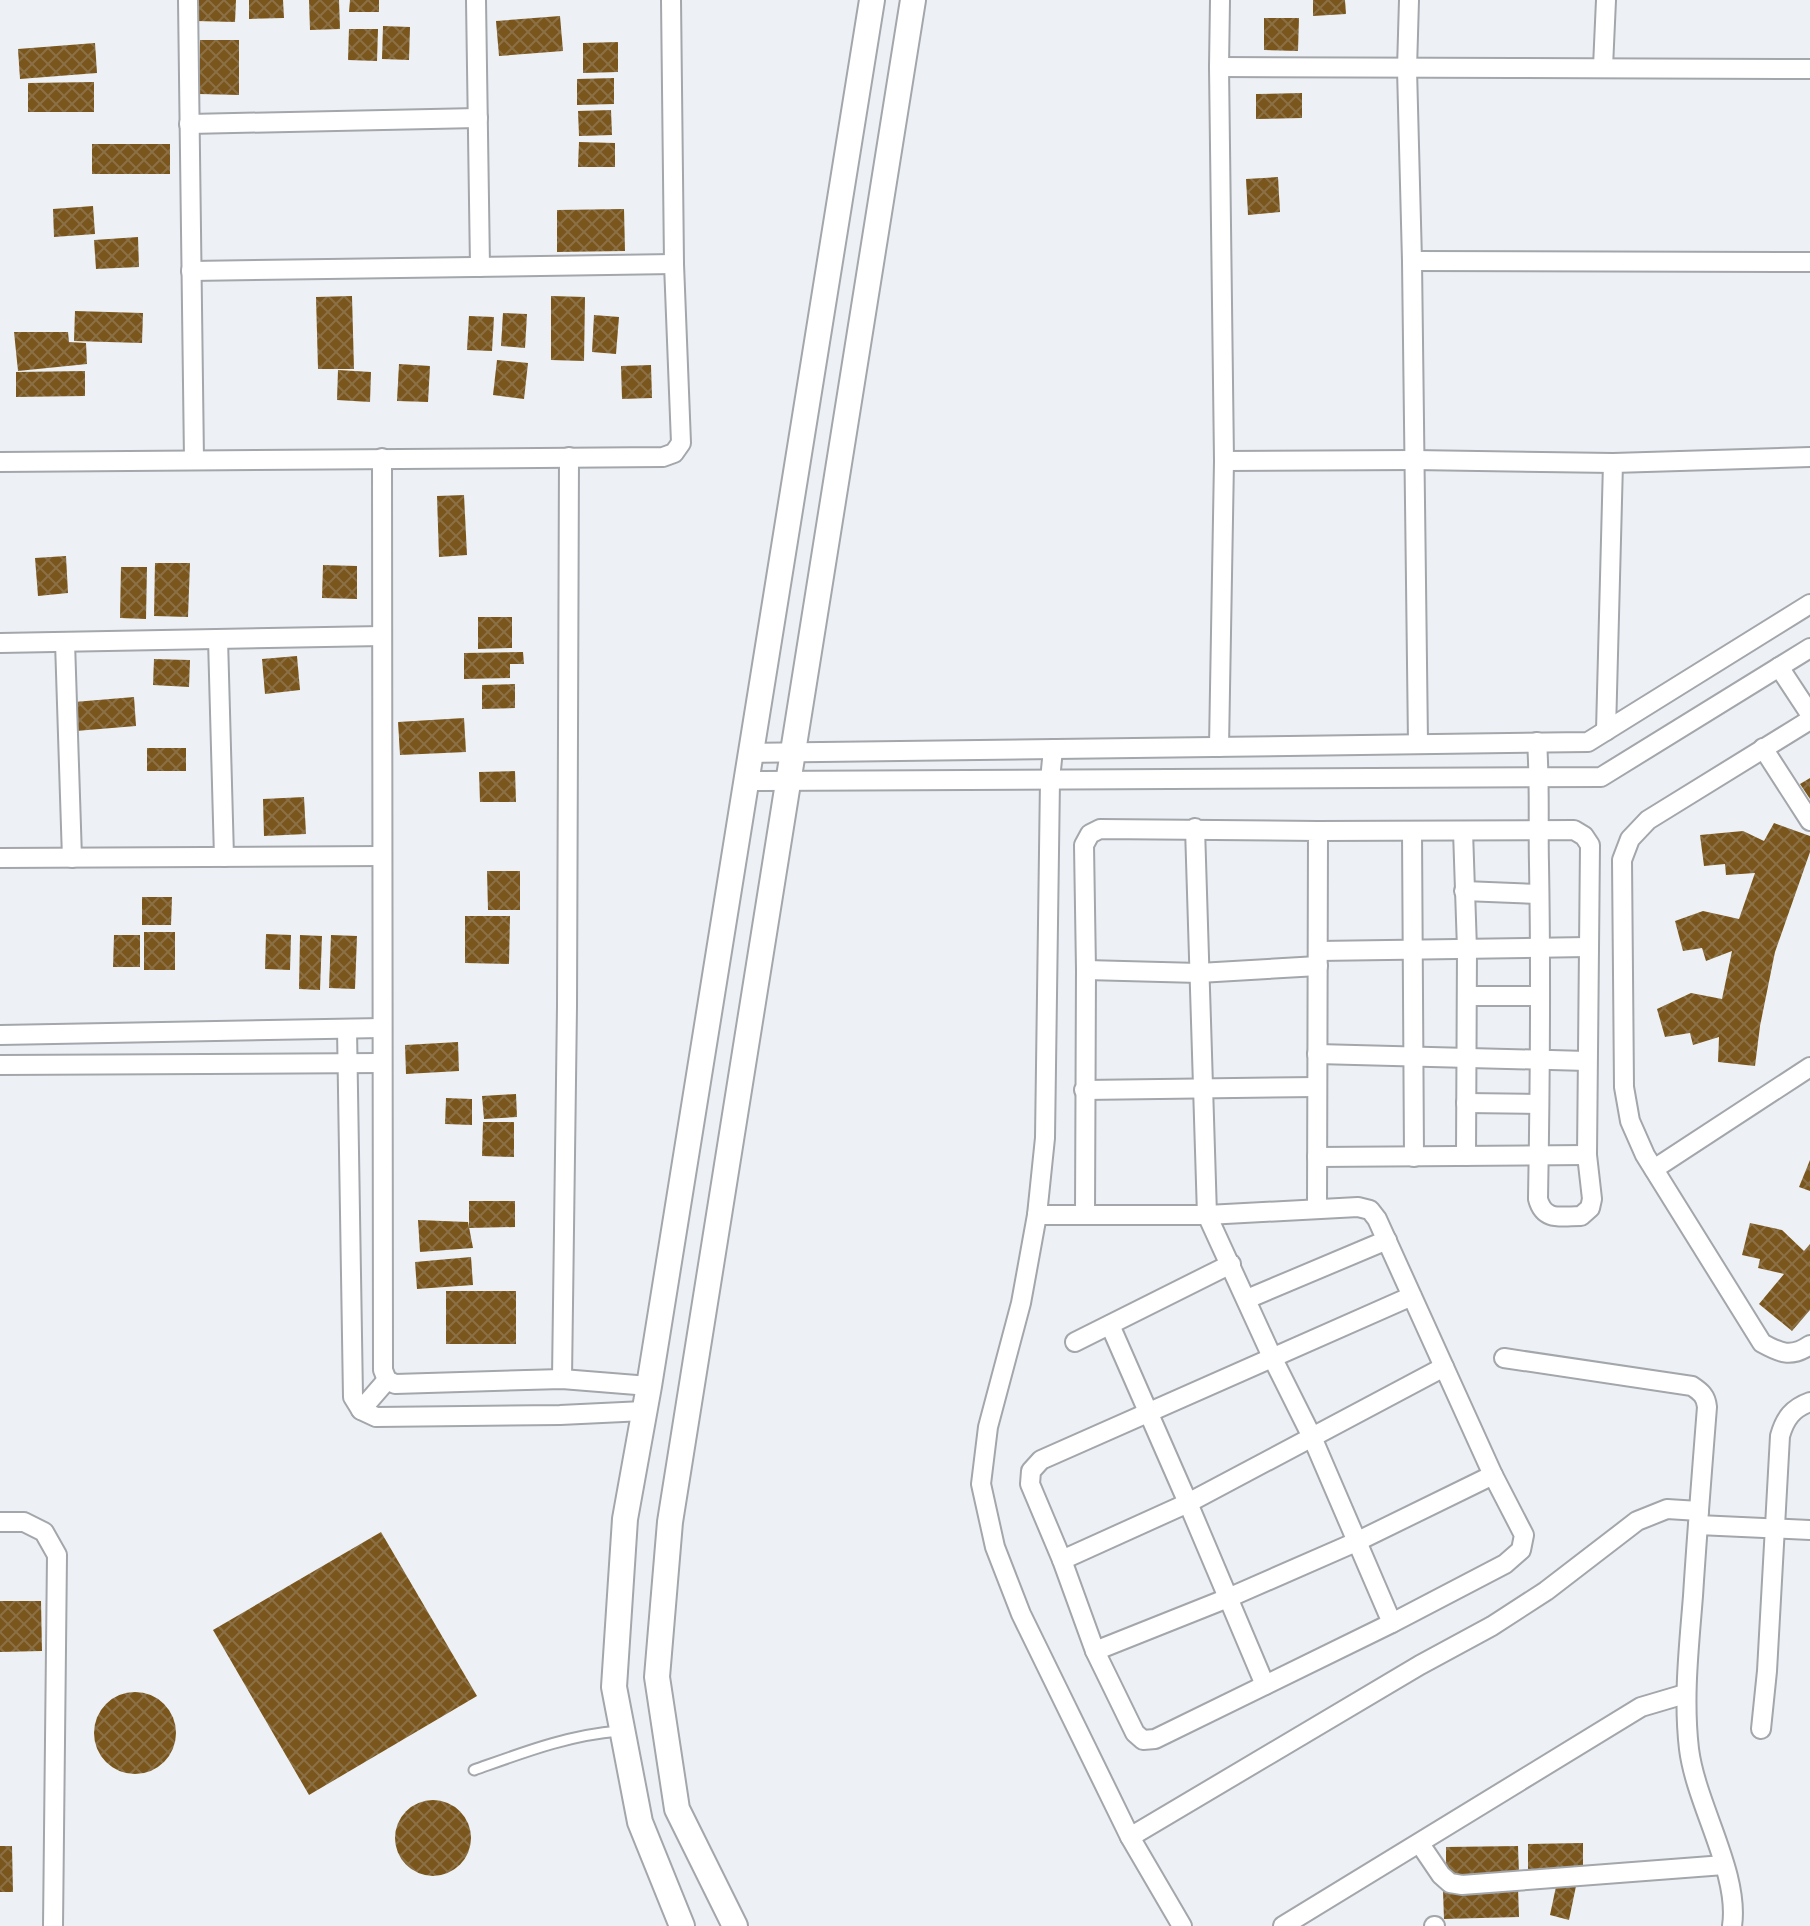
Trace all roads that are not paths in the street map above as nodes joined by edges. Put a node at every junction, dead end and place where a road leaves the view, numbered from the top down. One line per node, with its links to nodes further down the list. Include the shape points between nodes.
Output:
1 (188, 0): 14 (street)
2 (476, 0): 13 (street)
3 (671, 0): 17 (street)
4 (872, 0): 43 (street)
5 (913, 0): 42 (street)
6 (1220, 0): 9 (street)
7 (1409, 0): 11 (street)
8 (1606, 0): 10 (street)
9 (1219, 67): 11 (street); 25 (street)
10 (1603, 67): 11 (street); 12 (street)
11 (1407, 69): 15 (street)
12 (1810, 69)
13 (478, 118): 14 (street); 18 (street)
14 (189, 124): 19 (street)
15 (1412, 261): 16 (street); 24 (street)
16 (1810, 262)
17 (674, 264): 18 (street); 20 (street, via 681,443 663,457)
18 (480, 267): 19 (street)
19 (191, 271): 23 (street)
20 (569, 457): 22 (street); 106 (street)
21 (1810, 457): 27 (street)
22 (382, 458): 23 (street); 29 (street)
23 (194, 460): 26 (street)
24 (1414, 460): 25 (street); 27 (street); 38 (street)
25 (1224, 461): 39 (street)
26 (0, 462)
27 (1613, 463): 36 (street)
28 (1810, 604): 36 (street)
29 (382, 636): 30 (street); 54 (street)
30 (218, 639): 31 (street); 55 (street)
31 (65, 642): 32 (street); 57 (street)
32 (0, 643)
33 (1810, 648): 34 (street)
34 (1779, 667): 35 (street); 44 (street, via 1601,777)
35 (1810, 717): 40 (street)
36 (1606, 731): 37 (street, via 1588,742)
37 (1537, 742): 38 (street); 44 (street)
38 (1418, 743): 39 (street)
39 (1219, 747): 41 (street)
40 (1763, 748): 48 (street); 91 (street, via 1648,820 1630,839 1622,860 1624,1087 1630,1121)
41 (1053, 749): 42 (street); 45 (street)
42 (793, 752): 43 (street); 47 (street)
43 (750, 753): 46 (street)
44 (1539, 778): 45 (street); 50 (street)
45 (1050, 780): 47 (street); 94 (street, via 1045,1138)
46 (745, 781): 47 (street); 108 (street)
47 (788, 781): 135 (street, via 670,1522 657,1677 677,1809)
48 (1810, 821)
49 (1195, 828): 51 (street); 65 (street, via 1100,829 1090,834 1084,845); 66 (street)
50 (1538, 830): 53 (street); 59 (street); 60 (street, via 1574,830 1590,845)
51 (1318, 831): 52 (street); 64 (street)
52 (1412, 831): 53 (street); 62 (street)
53 (1463, 831): 58 (street)
54 (382, 856): 55 (street); 69 (street)
55 (224, 857): 57 (street)
56 (0, 858): 57 (street)
57 (72, 858)
58 (1464, 891): 59 (street); 63 (street)
59 (1539, 894): 61 (street)
60 (1588, 947): 61 (street); 76 (street)
61 (1540, 948): 63 (street); 68 (street)
62 (1412, 949): 63 (street); 64 (street); 73 (street)
63 (1467, 949): 67 (street)
64 (1318, 958): 66 (street); 72 (street)
65 (1086, 970): 66 (street); 83 (street)
66 (1199, 973): 82 (street)
67 (1467, 996): 68 (street); 74 (street)
68 (1540, 996): 75 (street)
69 (382, 1028): 70 (street); 78 (street)
70 (347, 1029): 71 (street); 77 (street)
71 (0, 1035)
72 (1317, 1054): 73 (street); 81 (street)
73 (1412, 1056): 74 (street); 90 (street)
74 (1466, 1058): 75 (street); 84 (street)
75 (1540, 1060): 76 (street); 85 (street)
76 (1587, 1061): 86 (street)
77 (348, 1063): 78 (street); 79 (street); 110 (street, via 353,1397)
78 (382, 1063): 107 (street)
79 (0, 1065)
80 (1810, 1067): 91 (street)
81 (1317, 1087): 82 (street); 89 (street)
82 (1203, 1089): 83 (street); 95 (street)
83 (1084, 1090): 93 (street)
84 (1466, 1103): 85 (street); 87 (street)
85 (1539, 1104): 88 (street)
86 (1587, 1155): 88 (street); 88 (street, via 1590,1208 1581,1216 1554,1217 1538,1199)
87 (1466, 1156): 88 (street); 90 (street)
88 (1539, 1156)
89 (1317, 1157): 90 (street); 92 (street)
90 (1414, 1157)
91 (1654, 1169): 102 (street, via 1762,1343 1780,1353)
92 (1317, 1209): 95 (street); 96 (street, via 1370,1210)
93 (1085, 1214): 94 (street); 95 (street)
94 (1037, 1215): 130 (street, via 1021,1303 988,1427 981,1484 995,1547 1021,1614)
95 (1207, 1215): 97 (street)
96 (1387, 1240): 98 (street); 99 (street)
97 (1231, 1264): 99 (street); 100 (street)
98 (1412, 1296): 104 (street); 105 (street)
99 (1247, 1299): 104 (street)
100 (1110, 1325): 101 (street); 112 (street)
101 (1075, 1342)
102 (1810, 1345)
103 (1504, 1358): 116 (street, via 1701,1391 1707,1407)
104 (1273, 1359): 112 (street); 113 (street)
105 (1444, 1367): 113 (street); 114 (street)
106 (562, 1379): 107 (street, via 395,1384); 108 (street)
107 (387, 1380): 110 (street)
108 (649, 1386): 111 (street)
109 (1810, 1402): 118 (street, via 1790,1413 1783,1424)
110 (361, 1410): 111 (street, via 376,1417)
111 (644, 1411): 128 (street, via 625,1519 614,1687)
112 (1148, 1412): 115 (street); 121 (street, via 1041,1460 1031,1471 1030,1484)
113 (1312, 1437): 115 (street); 120 (street)
114 (1493, 1475): 120 (street); 123 (street, via 1524,1535 1521,1550 1505,1564)
115 (1188, 1503): 121 (street); 122 (street)
116 (1698, 1518): 118 (street); 126 (street); 130 (street, via 1667,1509 1637,1521 1492,1626)
117 (0, 1522): 133 (street, via 24,1522 44,1532 57,1555)
118 (1775, 1528): 119 (street); 127 (street)
119 (1810, 1530)
120 (1356, 1542): 122 (street); 123 (street)
121 (1062, 1560): 124 (street)
122 (1228, 1598): 124 (street); 125 (street)
123 (1392, 1623): 125 (street)
124 (1095, 1651): 125 (street, via 1143,1740 1155,1739)
125 (1265, 1685)
126 (1685, 1694): 131 (street, via 1641,1707); 132 (street, via 1689,1751)
127 (1761, 1729)
128 (623, 1731): 129 (lane, via 551,1743); 134 (street, via 640,1822)
129 (474, 1770)
130 (1130, 1837): 136 (street)
131 (1420, 1844): 132 (street, via 1441,1875 1462,1885); 137 (street)
132 (1724, 1865): 138 (street)
133 (53, 1926)
134 (682, 1926)
135 (735, 1926)
136 (1182, 1926)
137 (1283, 1926)
138 (1732, 1926)

